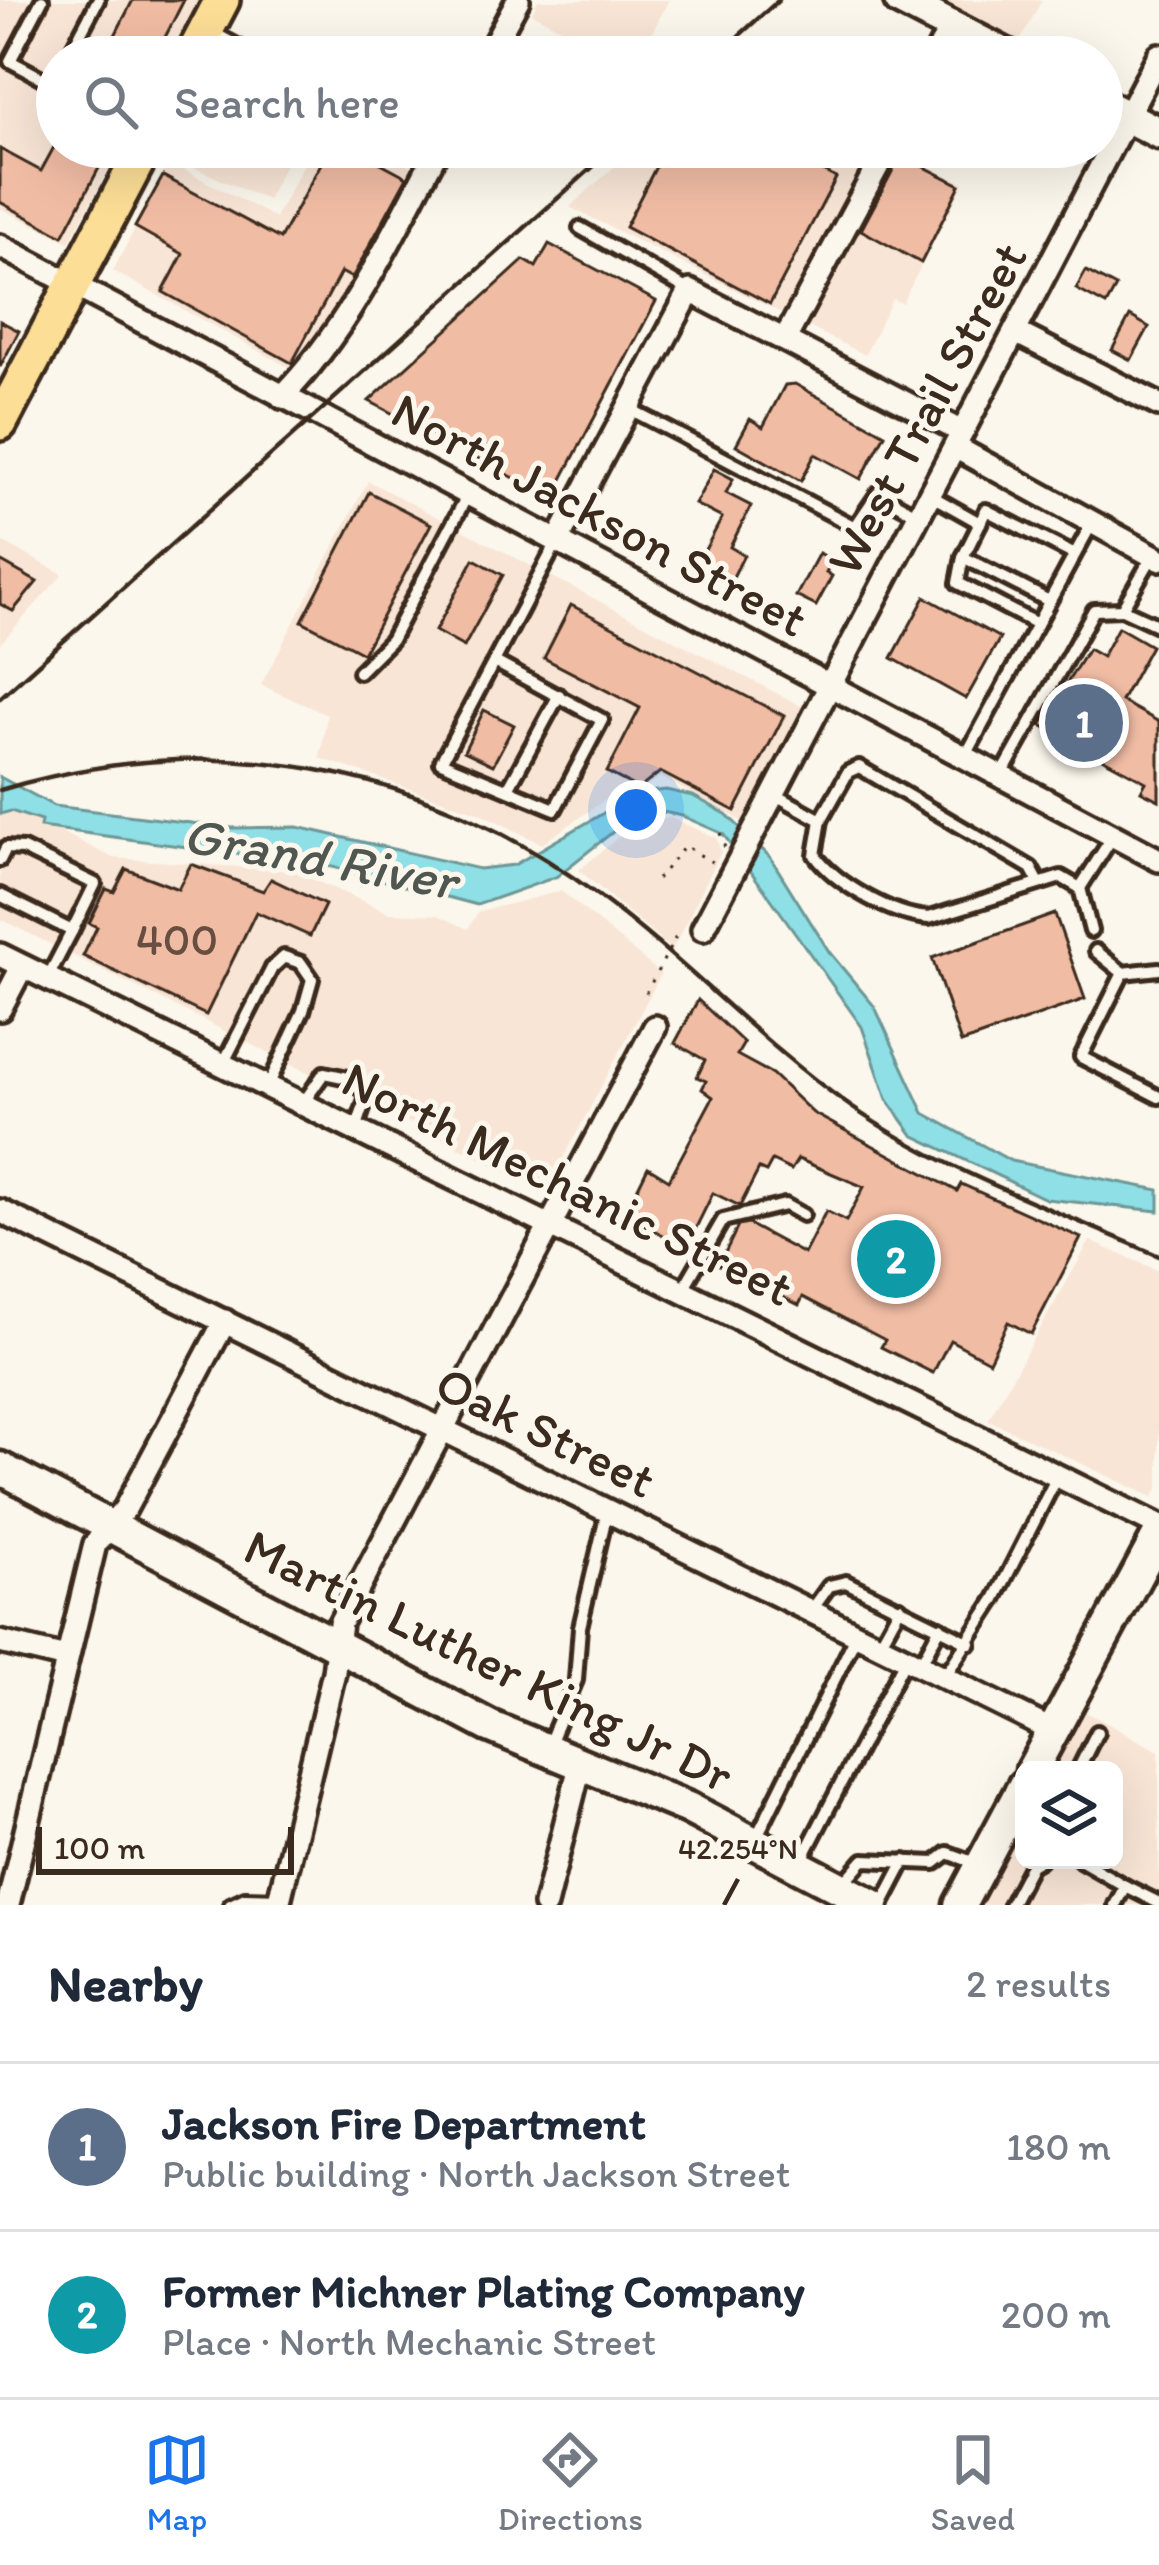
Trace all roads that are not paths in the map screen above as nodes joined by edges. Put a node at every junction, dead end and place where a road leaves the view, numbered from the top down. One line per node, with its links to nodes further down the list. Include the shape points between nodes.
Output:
1 (42, 0): 13 (lane)
2 (98, 0): 7 (lane)
3 (222, 0): 8 (main road)
4 (518, 0): 9 (street)
5 (900, 0): 6 (street)
6 (951, 26): 10 (street); 11 (street)
7 (79, 36)
8 (203, 36)
9 (499, 36)
10 (946, 36)
11 (970, 36)
12 (1159, 55): 15 (street, West Trail Street)
13 (5, 59): 14 (lane)
14 (36, 75)
15 (1123, 101)
16 (1123, 115): 17 (street)
17 (1159, 133)
18 (134, 168): 24 (main road)
19 (421, 168): 28 (street, via 366,285)
20 (877, 168): 27 (street)
21 (1090, 168): 26 (street, West Trail Street)
22 (580, 228): 25 (lane)
23 (0, 246): 24 (street, North Jackson Street)
24 (73, 284): 28 (street, North Jackson Street); 31 (main road)
25 (690, 291): 27 (street); 30 (street)
26 (1018, 333): 29 (street); 32 (street, West Trail Street)
27 (785, 339): 32 (street)
28 (282, 397): 33 (street, North Jackson Street)
29 (1159, 405)
30 (628, 408): 34 (lane, via 855,526 878,493); 37 (street)
31 (1, 419)
32 (958, 440): 34 (street, West Trail Street); 35 (street)
33 (468, 494): 37 (street, North Jackson Street); 46 (lane, via 391,640)
34 (925, 506): 36 (lane); 47 (street, West Trail Street)
35 (1094, 519): 38 (lane); 40 (street)
36 (980, 523): 38 (lane, via 986,510); 39 (lane)
37 (557, 542): 45 (lane); 47 (street, North Jackson Street)
38 (1073, 554): 41 (lane)
39 (963, 557): 41 (lane); 43 (lane, via 958,583)
40 (1156, 557): 42 (lane)
41 (1048, 601): 43 (lane)
42 (1122, 609): 44 (lane); 50 (lane, via 1094,610)
43 (1036, 624): 49 (lane)
44 (1159, 626)
45 (495, 662): 48 (lane); 51 (lane, via 441,762)
46 (359, 672)
47 (830, 687): 49 (street, North Jackson Street); 52 (street, West Trail Street)
48 (559, 695): 51 (lane); 51 (lane, via 602,720 555,809)
49 (965, 757): 50 (street, North Jackson Street)
50 (1001, 776): 54 (street, North Jackson Street)
51 (508, 787)
52 (774, 794): 53 (lane); 60 (street, West Trail Street)
53 (821, 820): 57 (lane, via 848,772 859,767 1031,868); 57 (lane, via 815,855 828,872 911,917 952,912)
54 (1113, 836): 56 (street, North Jackson Street); 58 (lane)
55 (0, 860): 61 (lane, via 6,848 23,849 95,884)
56 (1159, 860)
57 (1038, 881): 58 (lane, via 1061,877)
58 (1080, 888): 62 (lane)
59 (0, 895): 61 (lane)
60 (703, 929)
61 (72, 931): 68 (lane)
62 (1091, 932)
63 (1096, 952): 67 (lane)
64 (0, 955): 65 (street, North Mechanic Street)
65 (22, 967): 68 (street, North Mechanic Street); 69 (street)
66 (1159, 969): 67 (lane)
67 (1123, 973): 73 (lane, via 1082,1057)
68 (47, 979): 71 (street, North Mechanic Street)
69 (0, 1009)
70 (655, 1027): 78 (street)
71 (223, 1064): 72 (street, North Mechanic Street); 72 (lane, via 272,968 284,958 302,963 312,979)
72 (268, 1086): 74 (street, North Mechanic Street)
73 (1159, 1097)
74 (303, 1103): 75 (street, North Mechanic Street); 75 (lane, via 324,1073 348,1078 368,1094)
75 (356, 1129): 78 (street, North Mechanic Street)
76 (0, 1210): 80 (street, Oak Street)
77 (803, 1215): 79 (lane, via 785,1205 723,1220)
78 (550, 1223): 79 (street, North Mechanic Street); 81 (street)
79 (683, 1289): 83 (street, North Mechanic Street)
80 (225, 1321): 81 (street, Oak Street); 85 (street)
81 (441, 1430): 84 (street, Oak Street); 94 (street, via 340,1623)
82 (0, 1468): 85 (street, Martin Luther King Jr Dr)
83 (1058, 1475): 86 (street, North Mechanic Street); 92 (lane)
84 (607, 1512): 88 (street, Oak Street); 100 (lane, via 576,1681)
85 (110, 1526): 94 (street, Martin Luther King Jr Dr); 95 (street, via 95,1544)
86 (1159, 1530): 98 (street)
87 (900, 1606): 88 (lane, via 837,1582); 89 (lane); 93 (lane)
88 (811, 1611): 90 (street, Oak Street)
89 (940, 1627): 92 (lane); 96 (lane)
90 (857, 1634): 93 (street, Oak Street); 105 (lane)
91 (0, 1642): 95 (street)
92 (970, 1642): 97 (lane)
93 (879, 1645): 96 (street, Oak Street)
94 (339, 1646): 100 (street, Martin Luther King Jr Dr); 113 (street)
95 (66, 1658): 115 (street)
96 (913, 1661): 97 (street, Oak Street); 107 (lane)
97 (945, 1677): 98 (street, Oak Street)
98 (1053, 1731): 101 (street)
99 (1097, 1732): 102 (lane)
100 (547, 1749): 103 (street, Martin Luther King Jr Dr)
101 (1037, 1761)
102 (1082, 1761)
103 (581, 1762): 105 (street, Martin Luther King Jr Dr); 117 (street)
104 (1015, 1825): 108 (street)
105 (754, 1842): 107 (street, Martin Luther King Jr Dr)
106 (904, 1862): 108 (lane, via 935,1863 948,1853); 112 (lane, via 864,1860); 119 (lane)
107 (799, 1865): 112 (street, Martin Luther King Jr Dr)
108 (982, 1865): 120 (street)
109 (1029, 1869): 121 (lane)
110 (1098, 1869): 111 (lane)
111 (1125, 1886): 114 (lane); 122 (lane)
112 (839, 1887): 118 (street, Martin Luther King Jr Dr)
113 (279, 1902): 116 (lane, via 245,1898)
114 (1159, 1903)
115 (8, 1905)
116 (230, 1905)
117 (545, 1905)
118 (873, 1905)
119 (882, 1905)
120 (960, 1905)
121 (1010, 1905)
122 (1115, 1905)

